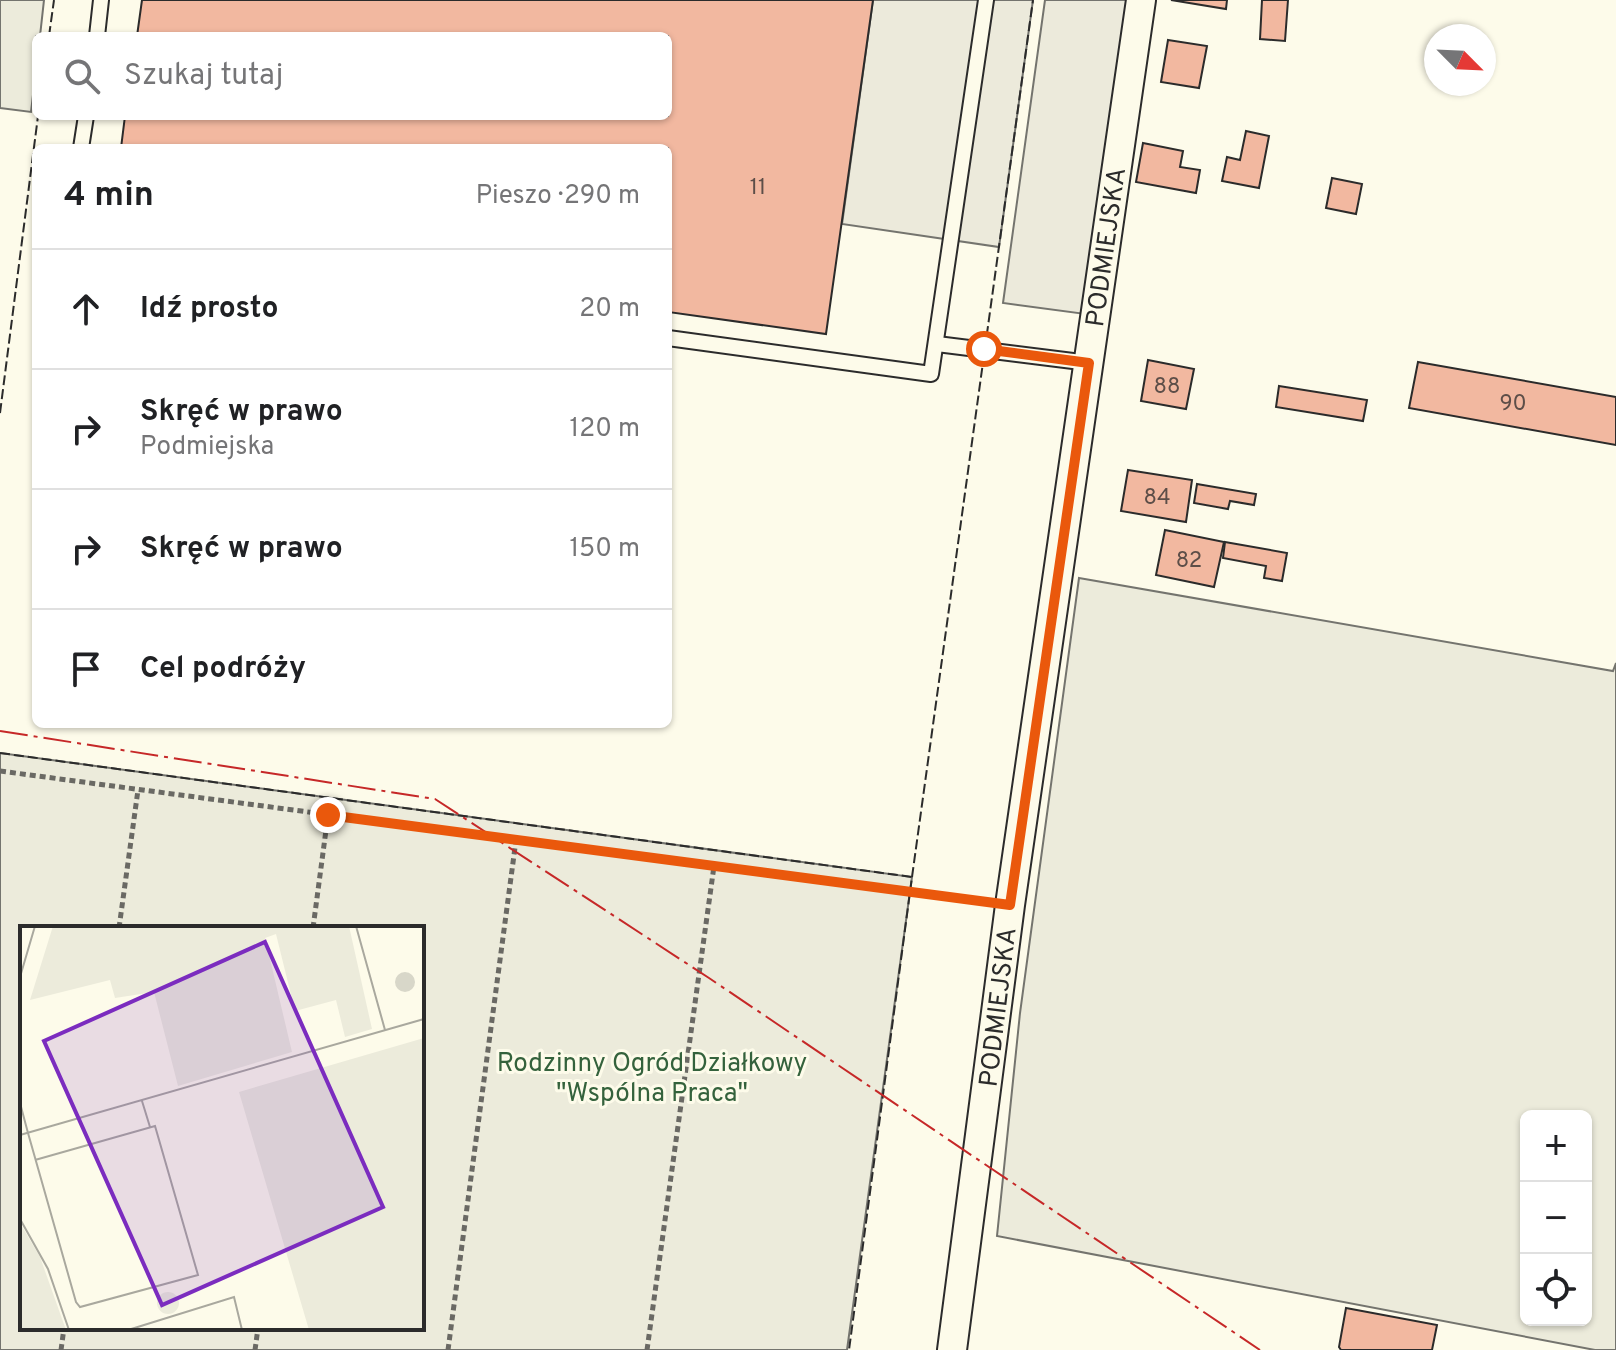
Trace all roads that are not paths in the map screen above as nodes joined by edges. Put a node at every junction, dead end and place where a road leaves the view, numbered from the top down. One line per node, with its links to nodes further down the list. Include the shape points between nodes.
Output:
1 (101, 0): 4 (lane)
2 (986, 0): 8 (lane)
3 (1141, 0): 9 (street, PODMIEJSKA)
4 (97, 32)
5 (85, 120): 6 (lane)
6 (82, 144)
7 (672, 339): 8 (lane, via 928,375)
8 (937, 344): 9 (lane)
9 (1089, 363): 10 (street, PODMIEJSKA)
10 (952, 1350)

